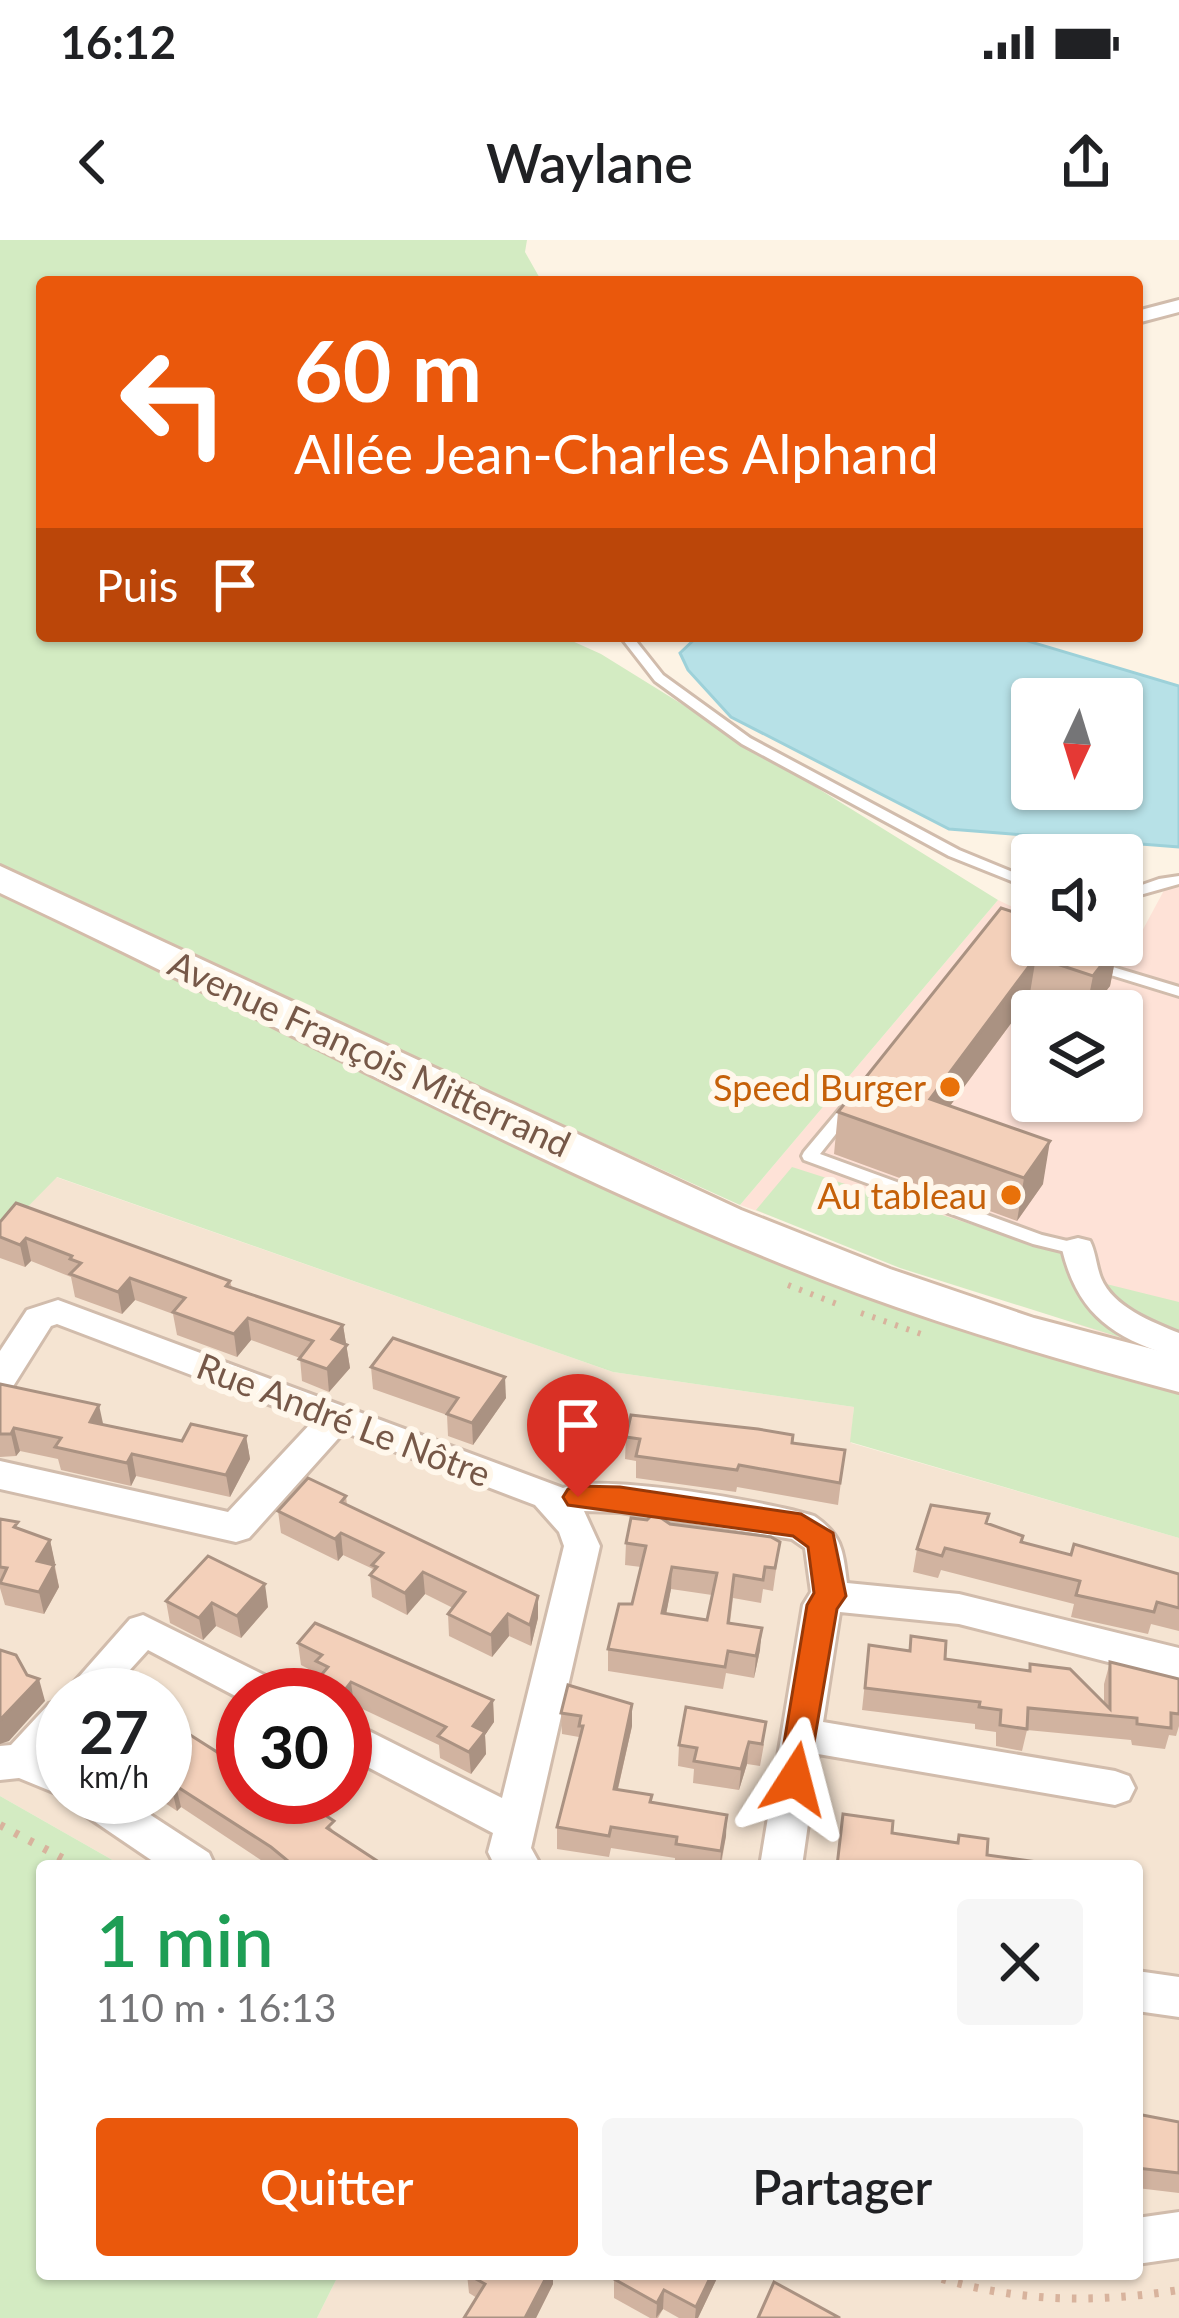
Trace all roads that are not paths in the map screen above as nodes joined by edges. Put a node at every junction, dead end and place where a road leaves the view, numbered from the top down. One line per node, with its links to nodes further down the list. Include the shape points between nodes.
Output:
1 (1179, 306): 2 (street)
2 (1143, 315)
3 (631, 642): 4 (lane, via 658,678 746,741)
4 (1011, 877)
5 (0, 878): 13 (main road, Avenue François Mitterrand, via 741,1227 926,1299)
6 (1179, 880): 7 (lane)
7 (1143, 891)
8 (1099, 966): 9 (lane)
9 (1179, 992)
10 (855, 1100): 11 (lane, via 810,1156)
11 (1078, 1249): 12 (street, via 1102,1303)
12 (1179, 1346)
13 (1179, 1374)
14 (0, 1379): 15 (street, Rue André Le Nôtre, via 39,1318 58,1312)
15 (337, 1417): 16 (street, via 236,1528); 17 (street, Rue André Le Nôtre)
16 (0, 1475)
17 (562, 1507): 18 (street, via 578,1497 620,1498 801,1526 823,1541); 28 (street, via 582,1546)
18 (830, 1596): 19 (street, via 959,1609); 22 (street)
19 (1179, 1664)
20 (107, 1668): 21 (street, via 143,1630)
21 (216, 1668)
22 (801, 1735): 26 (street); 31 (street)
23 (36, 1739): 25 (street)
24 (372, 1750): 28 (street)
25 (10, 1762)
26 (1115, 1788)
27 (131, 1824): 29 (street)
28 (515, 1825): 30 (street, via 509,1852)
29 (185, 1860)
30 (515, 1860)
31 (782, 1860)
32 (1143, 1992): 33 (street)
33 (1179, 1997)
34 (1179, 2235): 35 (street)
35 (1143, 2240)

